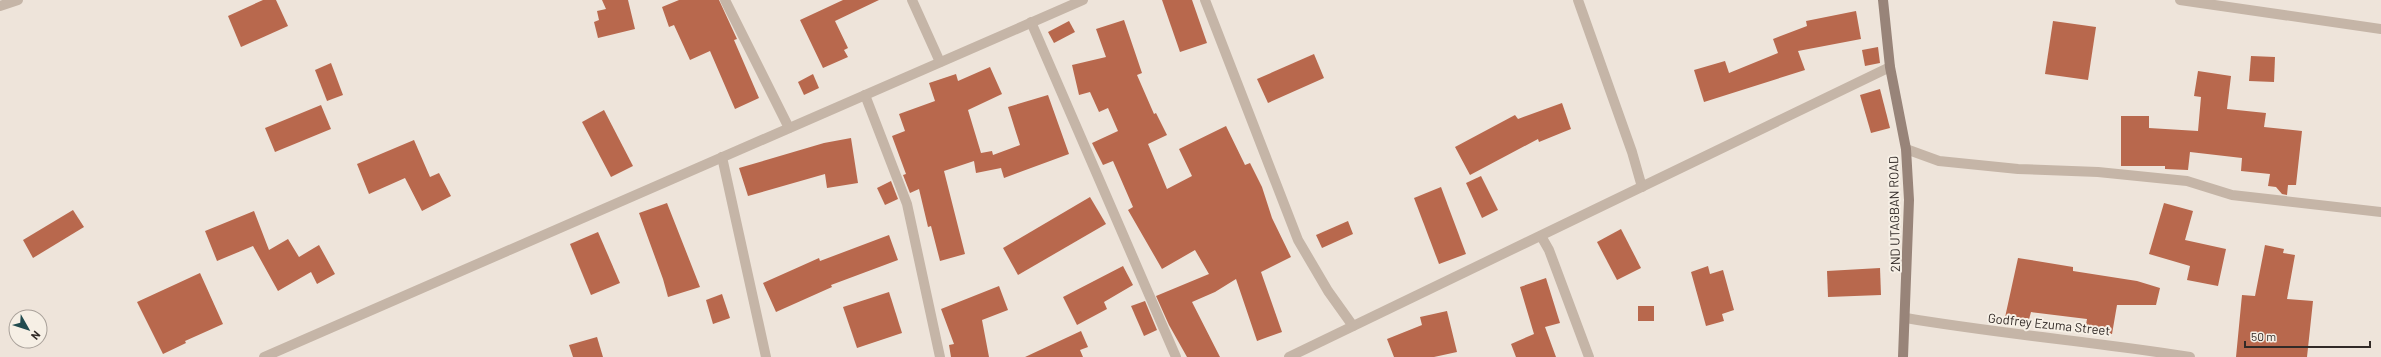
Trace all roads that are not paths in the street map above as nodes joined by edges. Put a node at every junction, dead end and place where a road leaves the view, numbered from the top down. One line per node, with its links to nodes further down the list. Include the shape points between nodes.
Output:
1 (18, 0): 9 (street)
2 (725, 0): 15 (street)
3 (912, 0): 12 (street)
4 (1083, 0): 10 (street)
5 (1205, 0): 22 (street, via 1298,240 1328,291)
6 (1578, 0): 18 (street)
7 (1883, 0): 13 (street, 2ND UTAGBAN ROAD)
8 (2180, 0): 11 (street)
9 (0, 6)
10 (1031, 22): 12 (street); 26 (street)
11 (2381, 29)
12 (940, 62): 14 (street)
13 (1890, 67): 16 (street, 2ND UTAGBAN ROAD); 18 (street)
14 (865, 95): 15 (street); 25 (street, via 907,204)
15 (789, 128): 17 (street)
16 (1906, 149): 19 (street, via 1939,161 2187,181 2232,195); 21 (street, 2ND UTAGBAN ROAD, via 1909,200)
17 (722, 157): 23 (street); 24 (street)
18 (1642, 187): 20 (street)
19 (2381, 212)
20 (1541, 236): 22 (street); 28 (street, via 1549,250)
21 (1906, 318): 29 (street, 2ND UTAGBAN ROAD); 30 (street, Godfrey Ezuma Street)
22 (1353, 326): 27 (street)
23 (264, 357)
24 (766, 357)
25 (940, 357)
26 (1176, 357)
27 (1289, 357)
28 (1589, 357)
29 (1903, 357)
30 (2190, 357)

